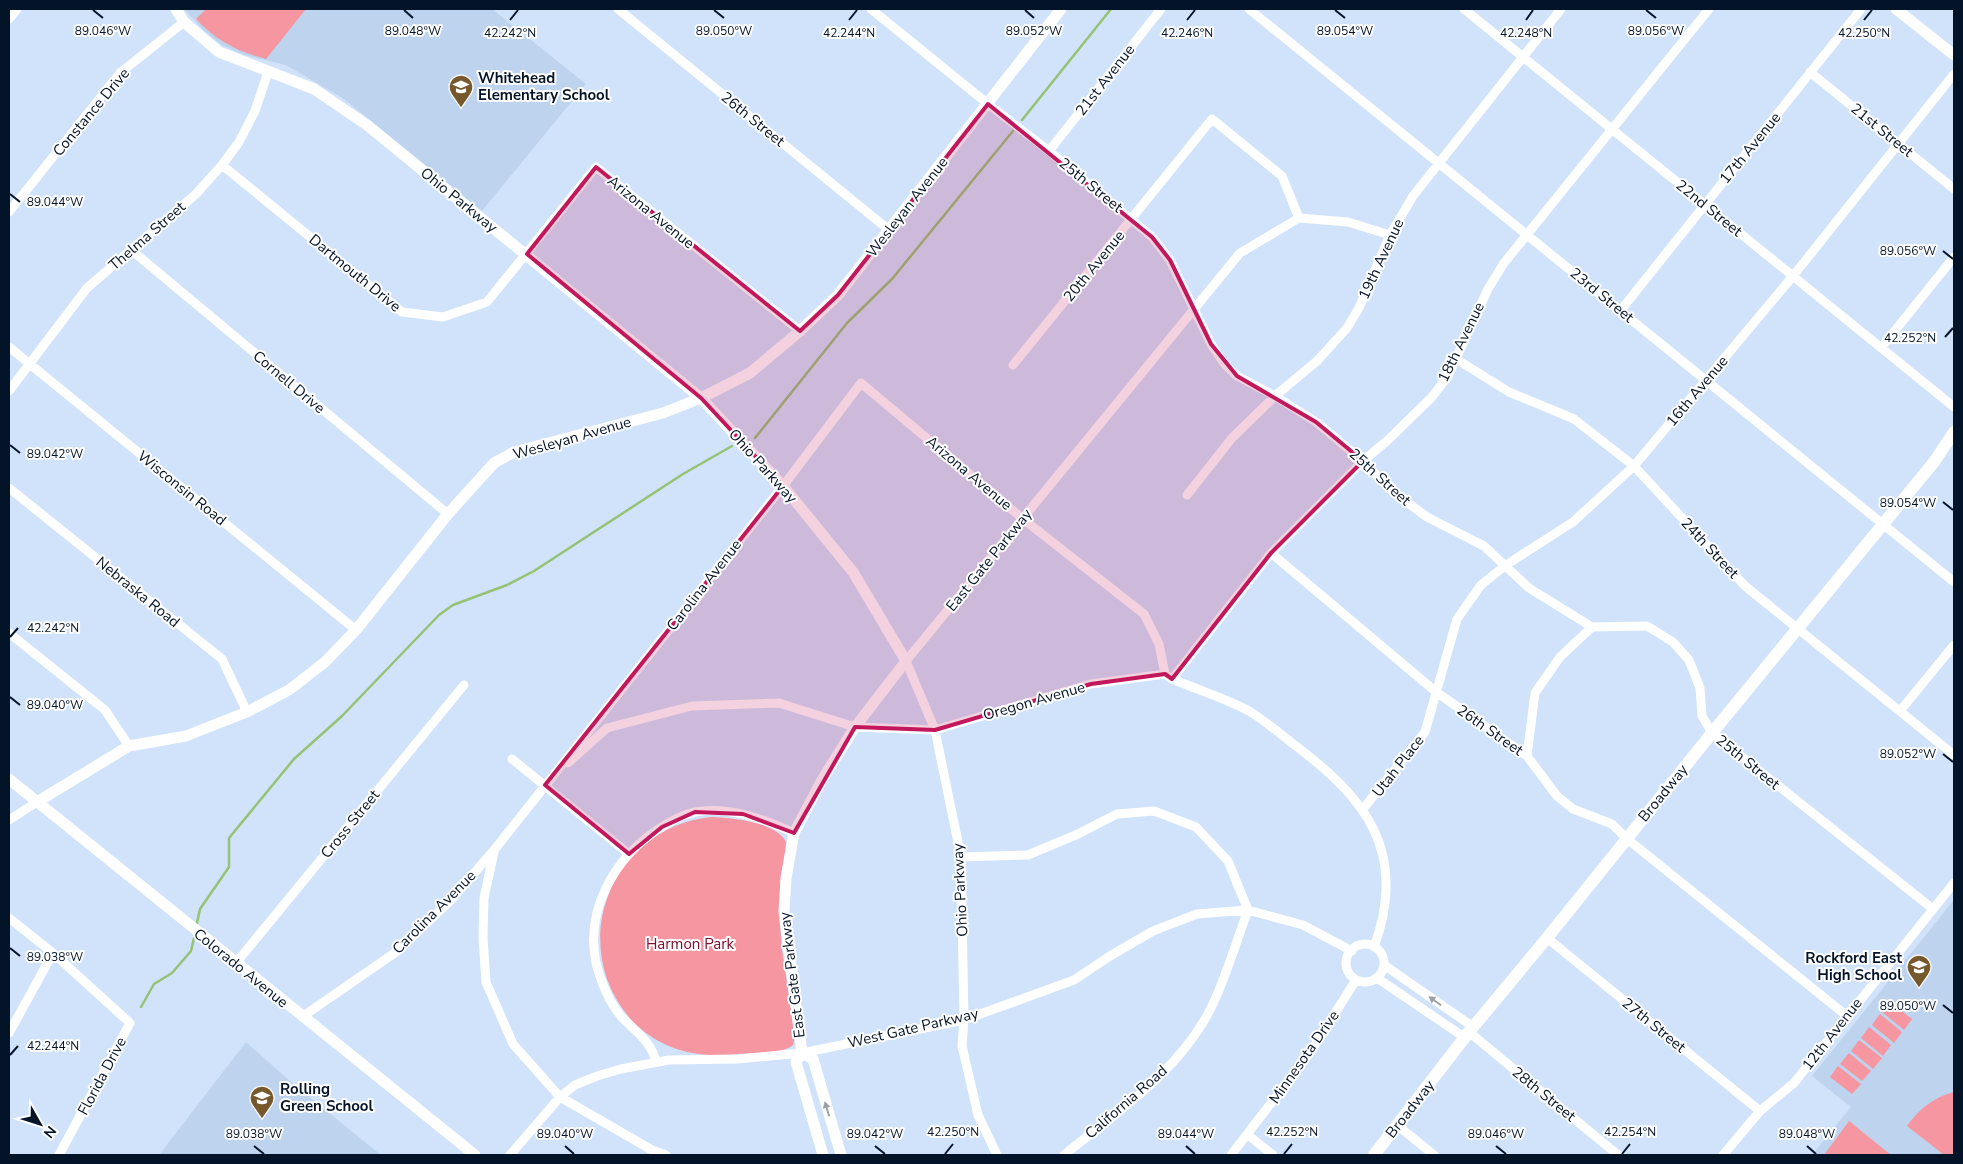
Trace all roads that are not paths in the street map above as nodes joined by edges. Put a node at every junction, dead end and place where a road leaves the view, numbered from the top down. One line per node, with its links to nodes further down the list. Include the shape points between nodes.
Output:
1 (17, 9): 13 (street)
2 (176, 9): 14 (street, Ohio Parkway)
3 (618, 9): 32 (street, 26th Street)
4 (871, 9): 20 (street, 25th Street)
5 (1062, 9): 20 (street, Wesleyan Avenue)
6 (1161, 9): 23 (street, 21st Avenue)
7 (1249, 9): 24 (street, 23rd Street)
8 (1464, 9): 15 (street, 22nd Street)
9 (1560, 9): 15 (street, 19th Avenue)
10 (1709, 9): 21 (street, 18th Avenue)
11 (1861, 9): 18 (street, 17th Avenue)
12 (1896, 9): 16 (street)
13 (9, 19)
14 (184, 22): 17 (street, Ohio Parkway, via 218,52); 29 (street, Constance Drive, via 120,73)
15 (1523, 56): 21 (street, 22nd Street); 24 (street, 19th Avenue)
16 (1954, 56)
17 (268, 72): 25 (street, Thelma Street, via 255,111 239,142); 36 (street, Ohio Parkway, via 314,89 367,125)
18 (1810, 72): 22 (street, 21st Street); 28 (street, 17th Avenue)
19 (1954, 74): 22 (street, 16th Avenue)
20 (988, 104): 23 (street, 25th Street); 32 (street, Wesleyan Avenue)
21 (1611, 128): 28 (street, 22nd Street); 33 (street, 18th Avenue)
22 (1899, 144): 27 (street, 21st Street); 38 (street, 16th Avenue)
23 (1049, 151): 31 (street, 25th Street)
24 (1439, 162): 33 (street, 23rd Street); 34 (street, 19th Avenue, via 1413,196)
25 (222, 165): 35 (street, Thelma Street, via 196,194); 36 (street, Dartmouth Drive, via 402,312 443,318 487,302)
26 (596, 168): 36 (street, Dartmouth Drive); 41 (street, Arizona Avenue)
27 (1954, 189)
28 (1704, 205): 38 (street, 22nd Street); 40 (street, 17th Avenue)
29 (9, 212)
30 (1299, 218): 31 (street, 20th Avenue, via 1282,176 1212,119); 34 (street, via 1348,222); 39 (street, East Gate Parkway, via 1240,253)
31 (1132, 219): 39 (street, 25th Street, via 1170,260); 46 (street, 20th Avenue)
32 (889, 230): 41 (street, Wesleyan Avenue, via 838,295)
33 (1527, 233): 40 (street, 23rd Street); 44 (street, 18th Avenue, via 1488,289)
34 (1390, 235): 50 (street, 19th Avenue, via 1347,328 1317,362)
35 (130, 249): 45 (street, Thelma Street, via 87,288); 59 (street, Cornell Drive)
36 (527, 254): 51 (street, Ohio Parkway)
37 (1954, 257): 43 (street)
38 (1793, 276): 43 (street, 22nd Street); 47 (street, 16th Avenue)
39 (1193, 310): 50 (street, 25th Street, via 1223,362 1237,376); 60 (street, East Gate Parkway)
40 (1621, 310): 47 (street, 23rd Street)
41 (800, 331): 51 (street, Wesleyan Avenue, via 750,373)
42 (9, 347): 45 (street, Wisconsin Road)
43 (1882, 348): 52 (street, 22nd Street)
44 (1456, 359): 54 (street, 18th Avenue, via 1432,397); 55 (street, 24th Street, via 1509,392 1574,419)
45 (30, 364): 49 (street, Thelma Street); 66 (street, Wisconsin Road)
46 (1013, 365)
47 (1706, 379): 55 (street, 16th Avenue); 61 (street, 23rd Street)
48 (862, 383): 56 (street, Carolina Avenue); 60 (street, Arizona Avenue)
49 (9, 390)
50 (1275, 396): 54 (street, 25th Street, via 1316,422); 58 (street, 19th Avenue, via 1232,438)
51 (701, 398): 56 (street, Ohio Parkway); 59 (street, Wesleyan Avenue, via 663,413 514,452 494,463)
52 (1954, 407)
53 (1954, 432): 61 (main road, Broadway, via 1934,462)
54 (1362, 461): 62 (street, 18th Avenue); 63 (street, 25th Street, via 1393,492 1427,517 1484,546)
55 (1634, 466): 63 (street, 16th Avenue, via 1573,522); 67 (street, 24th Street, via 1716,557)
56 (783, 486): 70 (street, Ohio Parkway, via 853,572); 84 (street, Carolina Avenue)
57 (9, 488): 75 (street, Nebraska Road, via 222,659)
58 (1187, 495)
59 (448, 514): 66 (street, Wesleyan Avenue)
60 (1024, 518): 70 (street, East Gate Parkway); 71 (street, Arizona Avenue, via 1144,614)
61 (1882, 523): 64 (street, 23rd Street); 67 (main road, Broadway)
62 (1271, 553): 71 (street, 18th Avenue); 73 (street, 26th Street)
63 (1506, 565): 65 (street, 25th Street, via 1530,588); 73 (street, 16th Avenue, via 1480,585 1456,619)
64 (1954, 582)
65 (1592, 627): 78 (street, 25th Street, via 1647,626 1673,642 1689,660 1700,688 1702,716); 81 (street, via 1560,657 1534,693)
66 (356, 630): 75 (street, Wesleyan Avenue, via 325,662 289,690)
67 (1797, 630): 74 (street, 24th Street); 78 (main road, Broadway)
68 (9, 633): 79 (street, via 104,710)
69 (1954, 645): 74 (street)
70 (906, 661): 76 (street, East Gate Parkway); 77 (street, Ohio Parkway)
71 (1169, 676): 77 (street, Oregon Avenue, via 1091,684); 86 (street, via 1249,711 1318,762)
72 (464, 685): 101 (street, Cross Street)
73 (1435, 690): 81 (street, 26th Street); 86 (street, Utah Place, via 1425,732)
74 (1900, 711): 80 (street, 24th Street)
75 (247, 712): 79 (street, Wesleyan Avenue, via 186,736)
76 (855, 727): 77 (street, Oregon Avenue); 84 (street, Oregon Avenue, via 779,703 692,706 607,728); 88 (street, East Gate Parkway)
77 (935, 730): 92 (street, Ohio Parkway)
78 (1712, 733): 89 (main road, Broadway); 94 (street, 25th Street)
79 (129, 746): 85 (street, Wesleyan Avenue)
80 (1954, 755)
81 (1527, 756): 89 (street, 26th Street, via 1557,796 1573,809 1612,824)
82 (512, 759): 84 (street)
83 (9, 779): 85 (street, Colorado Avenue)
84 (545, 785): 90 (street, Carolina Avenue); 91 (street)
85 (37, 802): 87 (street, Wesleyan Avenue); 101 (street, Colorado Avenue)
86 (1363, 809): 98 (street, via 1378,834 1388,879 1383,924)
87 (9, 820)
88 (794, 833): 91 (street, via 743,814 695,812 662,827); 110 (street, East Gate Parkway, via 784,911)
89 (1626, 838): 97 (main road, Broadway); 105 (street, 26th Street)
90 (495, 849): 106 (street, Carolina Avenue, via 449,902 396,952); 112 (street, via 484,898 486,982 513,1044)
91 (629, 854): 111 (street, via 609,880 601,898 594,935 595,958 602,983 613,1004 650,1045)
92 (961, 857): 95 (street, via 1028,854 1116,814 1154,811 1196,827 1203,834 1228,861); 107 (street, Ohio Parkway)
93 (1954, 883): 94 (street, 12th Avenue)
94 (1933, 909): 105 (street, 12th Avenue)
95 (1248, 910): 99 (street, West Gate Parkway, via 1303,925); 107 (street, West Gate Parkway, via 1197,914 1153,931 1074,980); 123 (street, California Road, via 1210,1010 1184,1048 1152,1083)
96 (9, 918): 100 (street)
97 (1548, 938): 108 (main road, Broadway); 113 (street, 27th Street)
98 (1374, 947): 99 (street, via 1362,945); 102 (street, via 1382,955)
99 (1352, 950): 104 (street, via 1347,966)
100 (53, 953): 109 (street); 116 (street, Florida Drive, via 130,1023)
101 (236, 963): 106 (street, Colorado Avenue)
102 (1384, 965): 103 (street); 108 (street, one-way to 102, via 1468,1024)
103 (1377, 978): 104 (street, via 1368,982); 108 (street, via 1461,1035)
104 (1356, 980): 115 (street, Minnesota Drive, via 1309,1054)
105 (1847, 1016): 113 (street, 12th Avenue, via 1794,1082)
106 (302, 1017): 117 (street, Colorado Avenue)
107 (964, 1020): 110 (street, West Gate Parkway); 122 (street, Ohio Parkway, via 962,1046 978,1115)
108 (1469, 1032): 114 (main road, Broadway); 128 (street, 28th Street)
109 (9, 1033)
110 (802, 1052): 111 (street, West Gate Parkway, via 738,1059); 120 (street, East Gate Parkway, via 796,1062); 121 (street, East Gate Parkway, one-way to 110, via 812,1059)
111 (656, 1062): 112 (street, West Gate Parkway, via 597,1076 575,1085)
112 (560, 1097): 118 (street, West Gate Parkway); 119 (street)
113 (1760, 1111): 129 (street, 12th Avenue)
114 (1397, 1125): 126 (main road, Broadway); 127 (street)
115 (1248, 1135): 124 (street, Minnesota Drive); 125 (street)
116 (59, 1155)
117 (475, 1155)
118 (510, 1155)
119 (666, 1155)
120 (823, 1155)
121 (841, 1155)
122 (997, 1155)
123 (1064, 1155)
124 (1231, 1155)
125 (1273, 1155)
126 (1374, 1155)
127 (1434, 1155)
128 (1618, 1155)
129 (1723, 1155)

